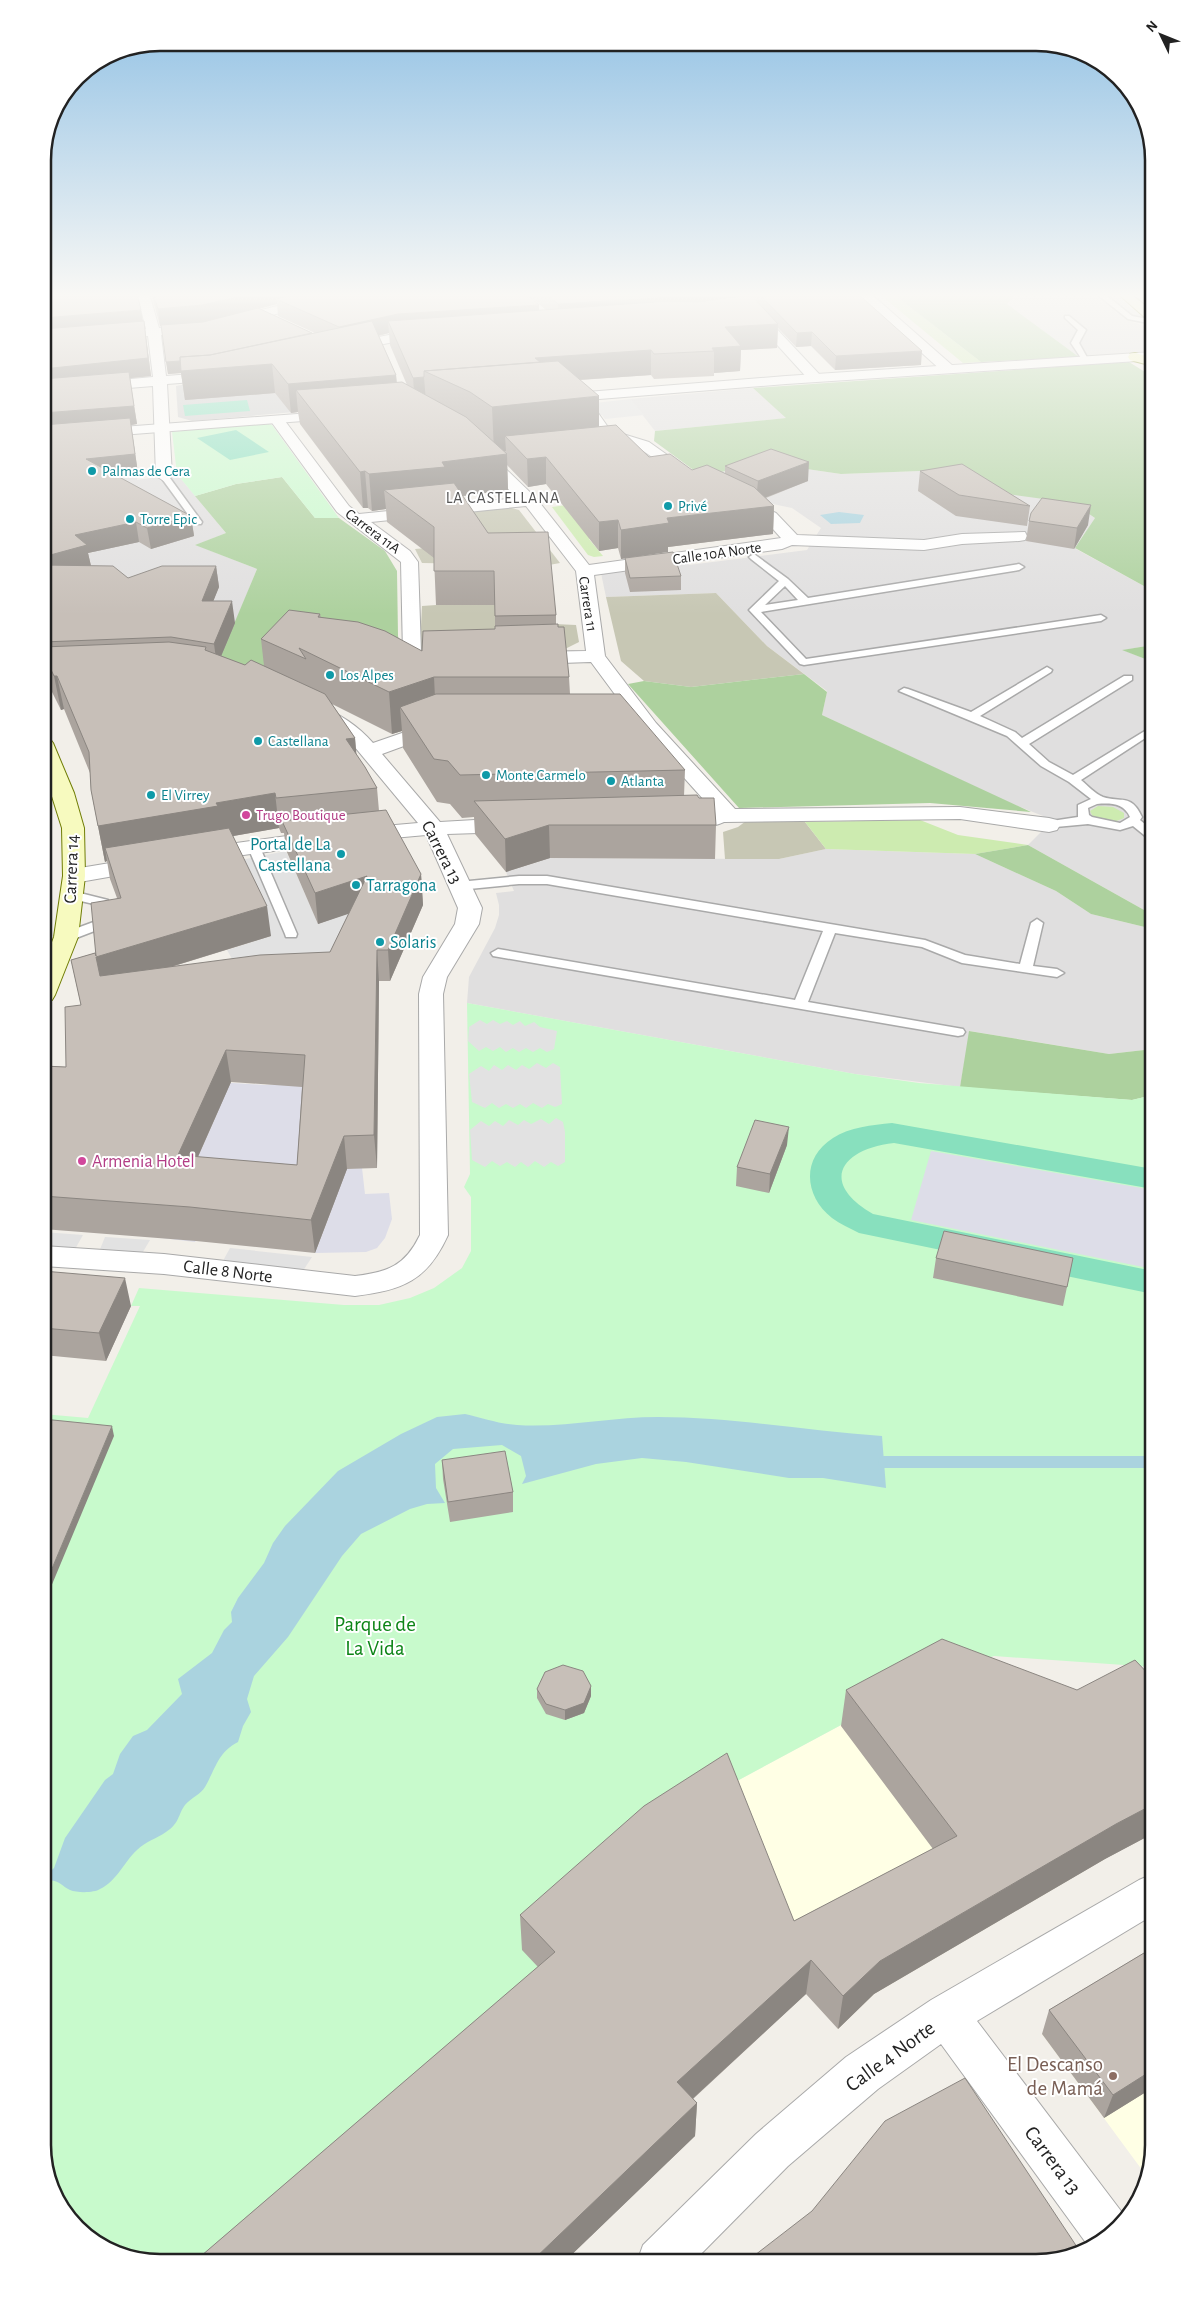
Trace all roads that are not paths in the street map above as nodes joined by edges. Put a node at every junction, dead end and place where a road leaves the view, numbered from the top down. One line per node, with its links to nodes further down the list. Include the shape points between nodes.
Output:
1 (161, 401): 5 (street)
2 (591, 413): 8 (street, via 605,433)
3 (352, 414): 4 (street)
4 (277, 420): 5 (street); 16 (street, Carrera 11A, via 343,509)
5 (162, 428): 6 (street); 12 (street)
6 (82, 435)
7 (466, 441): 11 (street, Carrera 11)
8 (634, 443): 9 (street); 13 (street)
9 (597, 447)
10 (510, 457): 11 (street)
11 (490, 459): 15 (street, Carrera 11)
12 (164, 476): 17 (lane)
13 (704, 484)
14 (729, 496): 19 (street, via 770,516)
15 (530, 501): 16 (street); 22 (street, Carrera 11)
16 (354, 518): 29 (street, Carrera 11A, via 409,562 412,654 431,661)
17 (198, 522)
18 (1019, 536): 19 (street, Calle 10A Norte, via 924,545)
19 (789, 540): 20 (street, Calle 10A Norte)
20 (749, 553): 22 (street, Calle 10A Norte); 23 (lane)
21 (1019, 567): 24 (lane)
22 (585, 572): 27 (street, Carrera 11)
23 (785, 581): 24 (lane); 25 (lane)
24 (805, 602): 25 (lane)
25 (754, 610): 26 (lane, via 804,662)
26 (1101, 618)
27 (596, 656): 28 (street); 42 (street, Carrera 11, via 640,727 724,809)
28 (509, 659)
29 (460, 660)
30 (1048, 670): 34 (lane)
31 (1128, 678): 37 (lane)
32 (904, 691): 34 (lane)
33 (304, 706): 38 (street, Carrera 13, via 336,722)
34 (972, 716): 37 (lane, via 1011,734)
35 (456, 727): 38 (street, via 436,728)
36 (1145, 735): 40 (lane)
37 (1021, 744): 40 (lane, via 1045,764)
38 (371, 752): 48 (street, Carrera 13)
39 (51, 764): 51 (main road, Carrera 14, via 72,828)
40 (1073, 780): 41 (lane)
41 (1100, 800): 43 (lane, via 1082,807 1083,816); 44 (lane, via 1127,805 1135,813)
42 (721, 816): 45 (street, via 711,820); 47 (street, via 960,813)
43 (1088, 820): 44 (lane, via 1116,827); 47 (lane)
44 (1134, 821): 49 (lane)
45 (661, 822)
46 (532, 824): 48 (street)
47 (1049, 825)
48 (433, 827): 50 (street); 52 (street, Carrera 13)
49 (1145, 829)
50 (253, 846): 51 (street, via 173,859); 55 (lane)
51 (73, 885): 56 (main road, Carrera 14); 56 (lane, via 104,903 105,922)
52 (459, 886): 54 (lane, via 547,880); 64 (street, Carrera 13, via 470,908 467,924 435,977 431,994 434,1235 426,1255)
53 (1037, 923): 58 (lane)
54 (830, 928): 58 (lane, via 925,944 962,960); 61 (lane)
55 (291, 934)
56 (66, 937): 60 (main road, Carrera 14)
57 (498, 953): 61 (lane)
58 (1026, 968): 59 (lane)
59 (1058, 973)
60 (51, 975)
61 (800, 1005): 62 (lane)
62 (958, 1032)
63 (51, 1257): 64 (street, Calle 8 Norte, via 164,1264 355,1286 385,1283)
64 (409, 1271)
65 (1145, 1898): 66 (street, Calle 4 Norte)
66 (946, 2015): 67 (street, Carrera 13); 68 (street, Calle 4 Norte, via 862,2073 772,2150)
67 (1105, 2229)
68 (668, 2254)

